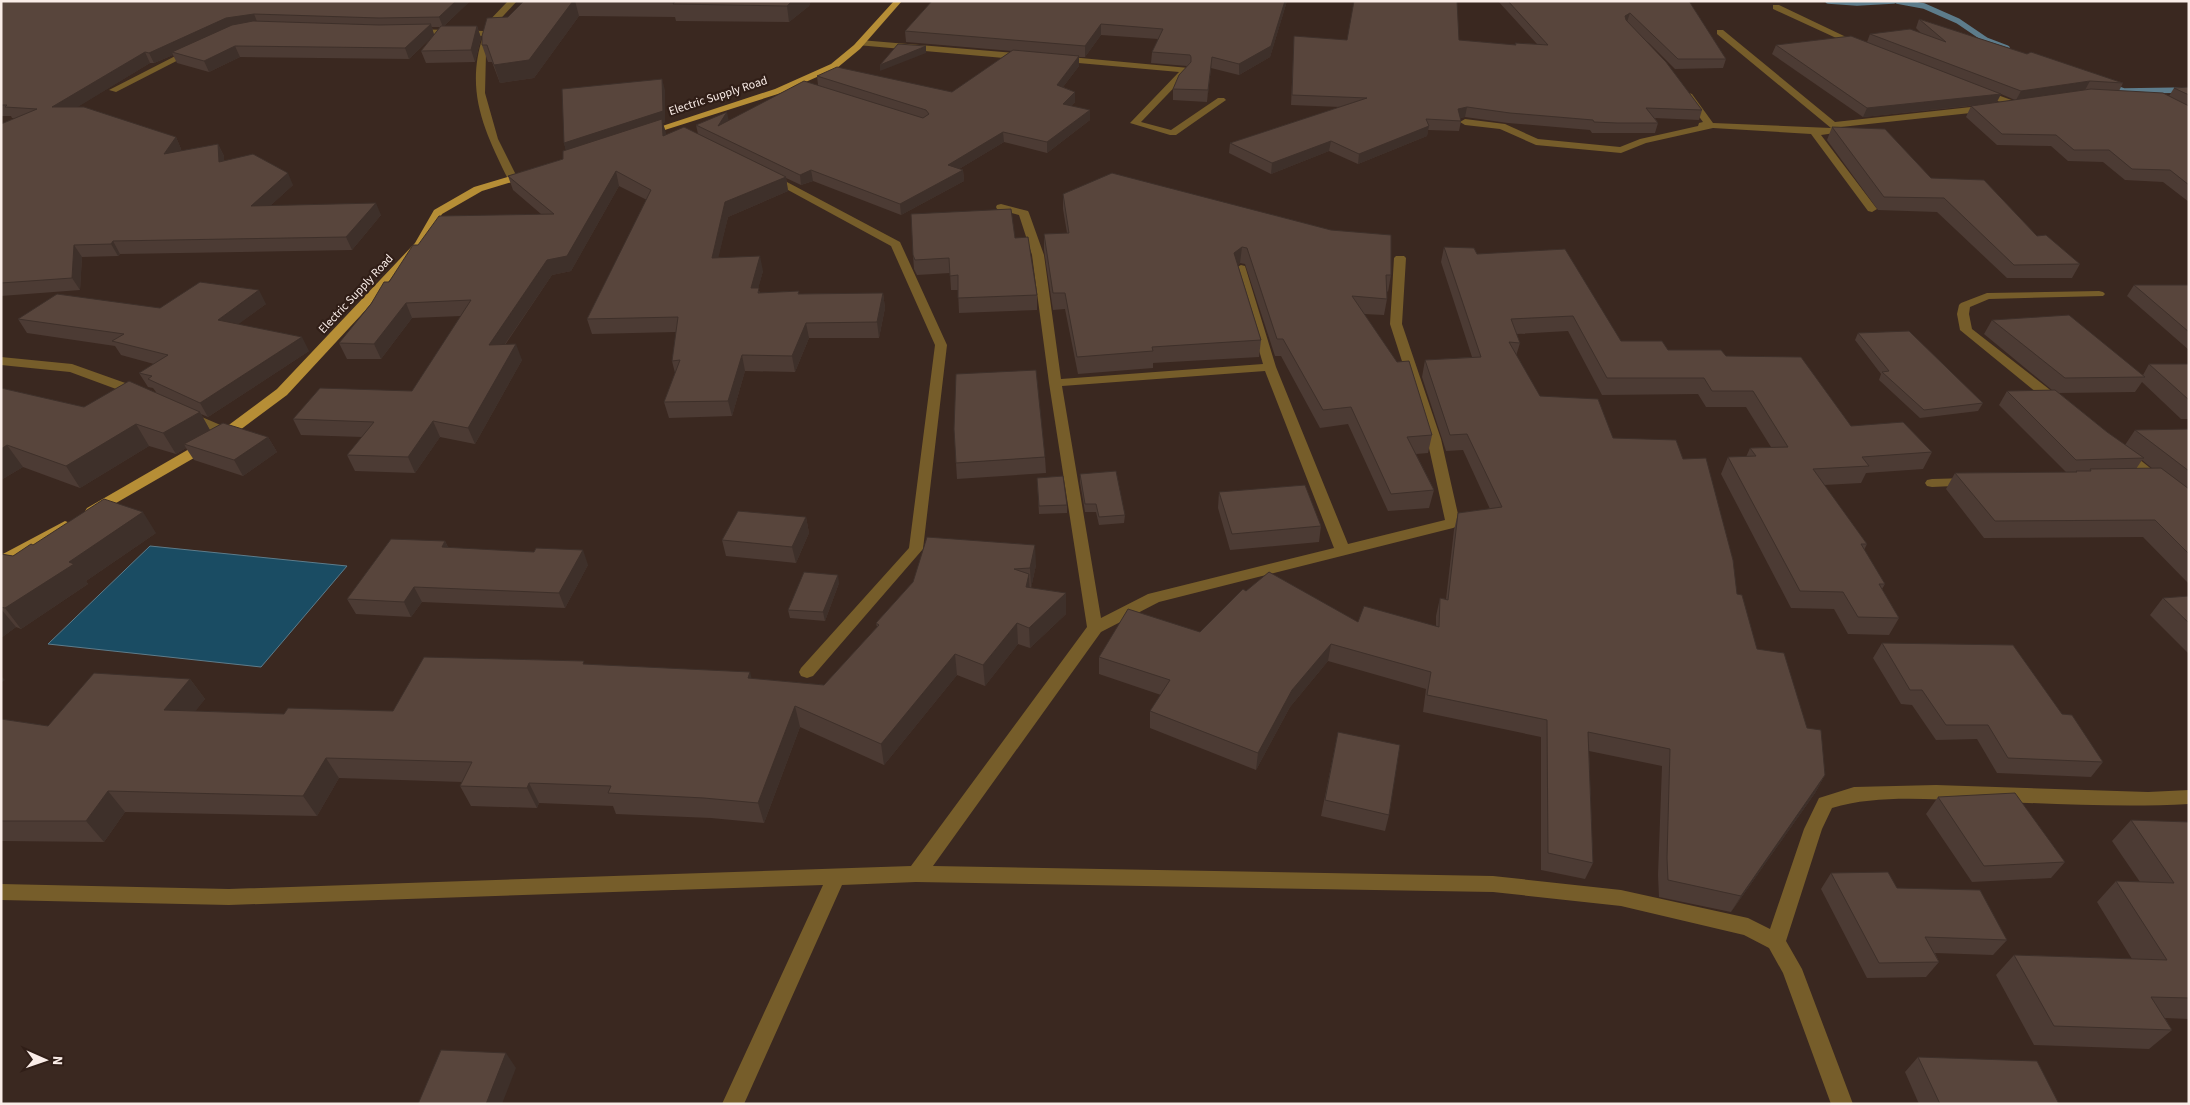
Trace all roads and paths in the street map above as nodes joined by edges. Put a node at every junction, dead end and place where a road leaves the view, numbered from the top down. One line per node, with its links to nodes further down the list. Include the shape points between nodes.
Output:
1 (513, 1): 6 (street, via 489,26)
2 (898, 1): 7 (main road, Electric Supply Road)
3 (1776, 8): 9 (street)
4 (401, 32): 6 (street, via 447,30)
5 (1720, 32): 20 (street)
6 (488, 34): 28 (street, via 482,53 480,93 493,139)
7 (860, 43): 10 (street); 12 (main road, Electric Supply Road, via 834,66)
8 (203, 46): 16 (street)
9 (1870, 49)
10 (1039, 58)
11 (1049, 59): 17 (street, via 1186,70 1135,124 1173,133)
12 (794, 83): 14 (street); 21 (main road, Electric Supply Road)
13 (1969, 87): 20 (street, via 2019,104)
14 (813, 89)
15 (1684, 89): 22 (street)
16 (113, 90)
17 (1221, 100)
18 (1464, 122): 22 (street, via 1502,126 1536,142 1620,150 1643,141)
19 (1687, 124): 22 (street)
20 (1834, 125): 23 (street, via 1839,130)
21 (668, 126): 24 (street); 25 (main road, Electric Supply Road)
22 (1711, 126): 23 (street)
23 (1814, 132): 30 (street)
24 (685, 135)
25 (633, 138)
26 (538, 170): 28 (main road, Electric Supply Road)
27 (763, 172): 50 (street, via 896,244 941,345 916,549)
28 (513, 179): 40 (main road, Electric Supply Road, via 478,190 438,212 420,245 282,392)
29 (1002, 206): 36 (street, via 1024,213 1038,254)
30 (1872, 209)
31 (1400, 258): 47 (street, via 1396,324 1434,440 1453,523)
32 (1242, 268): 35 (street)
33 (2099, 294): 39 (street, via 1987,296 1964,305 1966,330)
34 (1, 361): 37 (street, via 72,368)
35 (1270, 367): 36 (street); 47 (street)
36 (1055, 383): 49 (street)
37 (150, 398)
38 (176, 410): 40 (street)
39 (2070, 412)
40 (227, 433): 48 (main road, Electric Supply Road)
41 (2116, 448): 42 (street)
42 (2155, 478): 43 (street); 46 (street)
43 (2136, 479)
44 (1932, 482): 45 (street)
45 (1980, 482)
46 (2189, 506)
47 (1343, 550): 49 (street, via 1154,598)
48 (1, 562)
49 (1095, 628): 52 (street)
50 (807, 672)
51 (2189, 797): 55 (street, via 1854,794 1825,803 1813,829)
52 (916, 874): 53 (street); 55 (street, via 1493,884 1620,898 1748,927)
53 (836, 877): 54 (street, via 229,897); 56 (street)
54 (1, 892)
55 (1776, 942): 57 (street, via 1792,969)
56 (732, 1104)
57 (1842, 1104)

